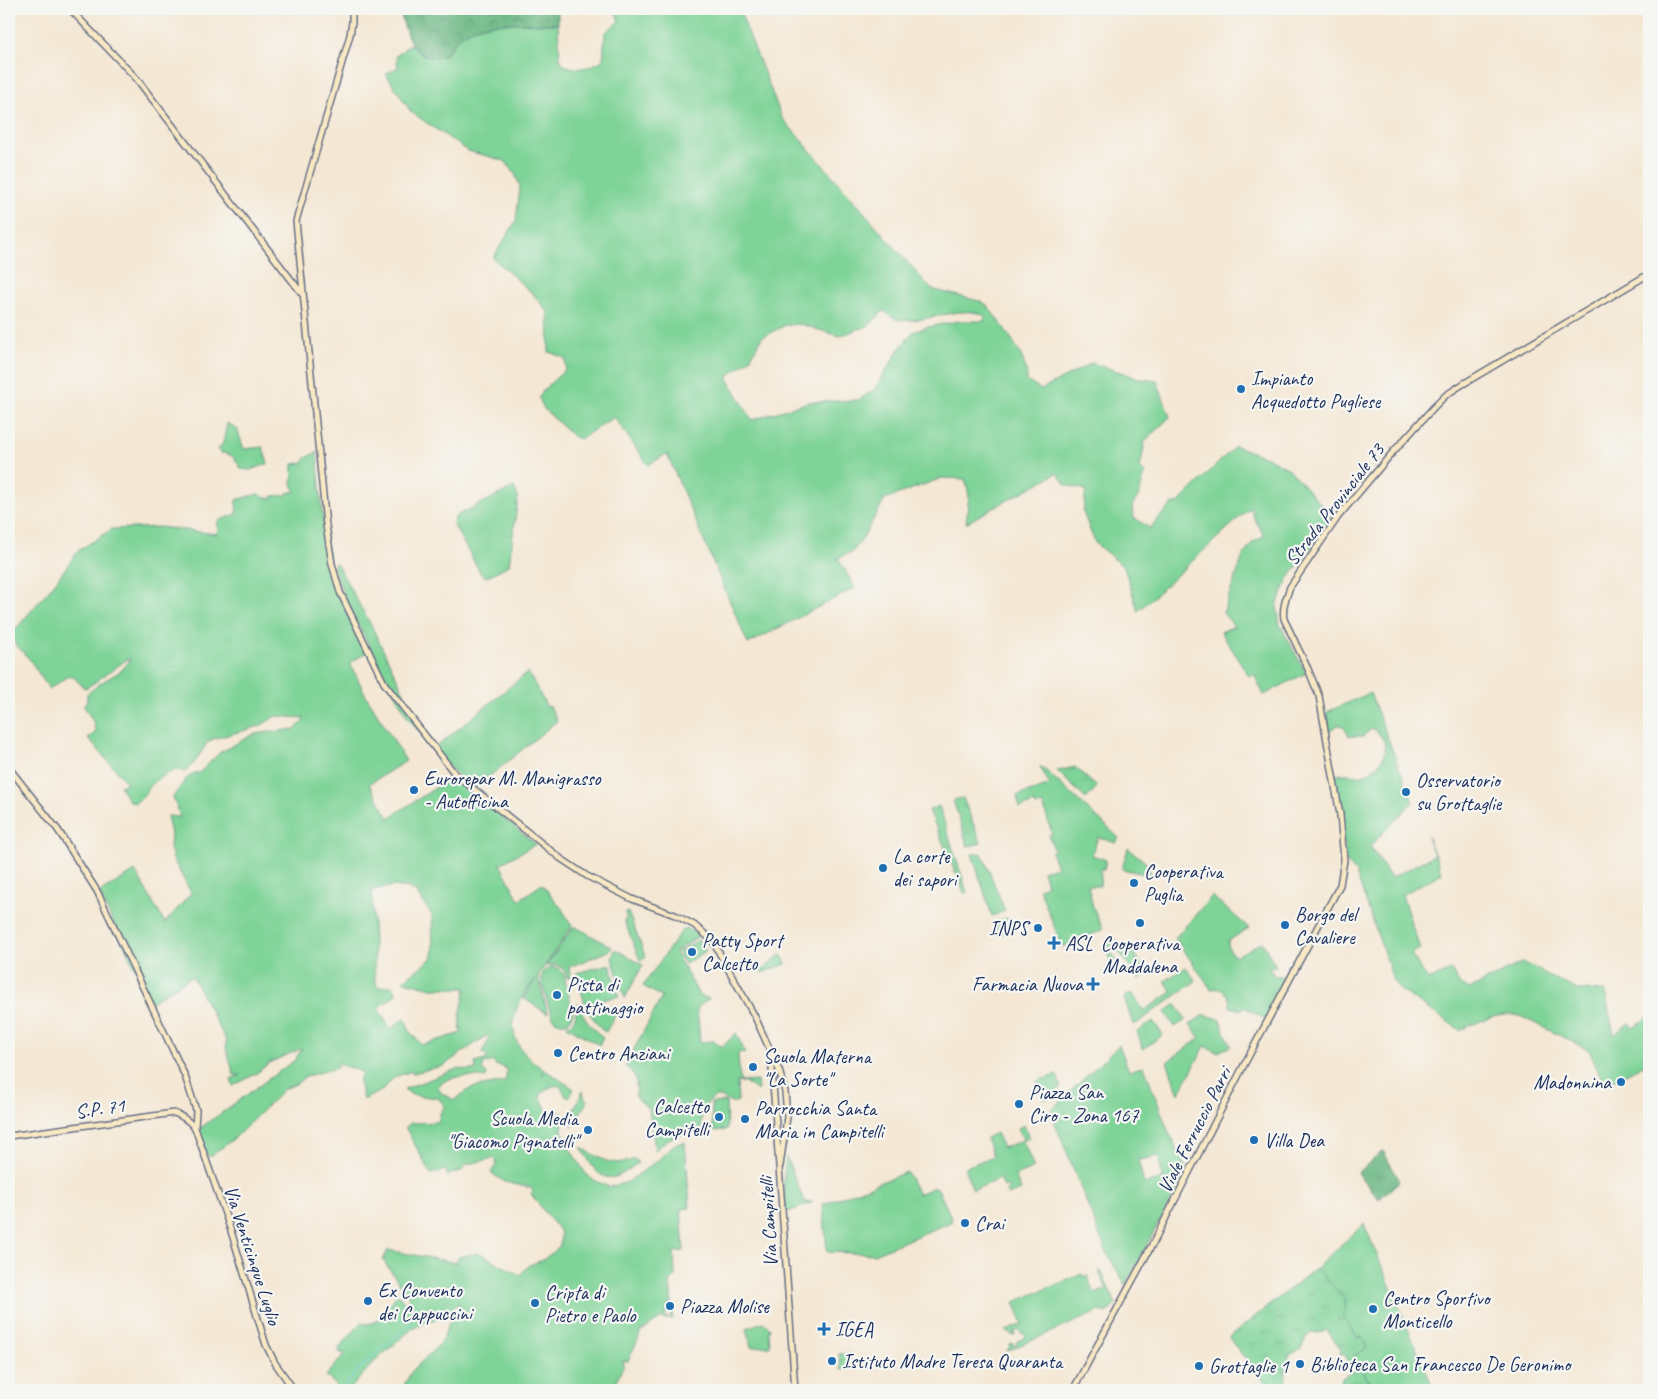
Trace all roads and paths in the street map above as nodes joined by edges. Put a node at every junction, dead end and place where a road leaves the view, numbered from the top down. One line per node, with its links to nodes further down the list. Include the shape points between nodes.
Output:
1 (70, 9): 4 (street, via 136,78)
2 (352, 9): 4 (street, via 350,35 296,221)
3 (1649, 274): 6 (street, Strada Provinciale 73, via 1446,395 1338,517 1290,586 1285,598 1284,619 1319,696 1340,815 1344,866 1336,895)
4 (304, 296): 7 (street, via 332,564 346,605 384,683 455,774 560,858 601,884 694,925 712,940)
5 (9, 768): 8 (street, Via Venticinque Luglio, via 58,830 97,890 185,1076 196,1110)
6 (1289, 981): 13 (street, Viale Ferruccio Parri)
7 (771, 1052): 10 (street, Via Campitelli); 10 (street, via 782,1081 786,1104)
8 (194, 1126): 9 (street, S.P. 71, via 174,1113); 11 (street, Via Venticinque Luglio, via 266,1345)
9 (9, 1136)
10 (780, 1166): 12 (street, Via Campitelli)
11 (294, 1390)
12 (795, 1390)
13 (1073, 1390)

